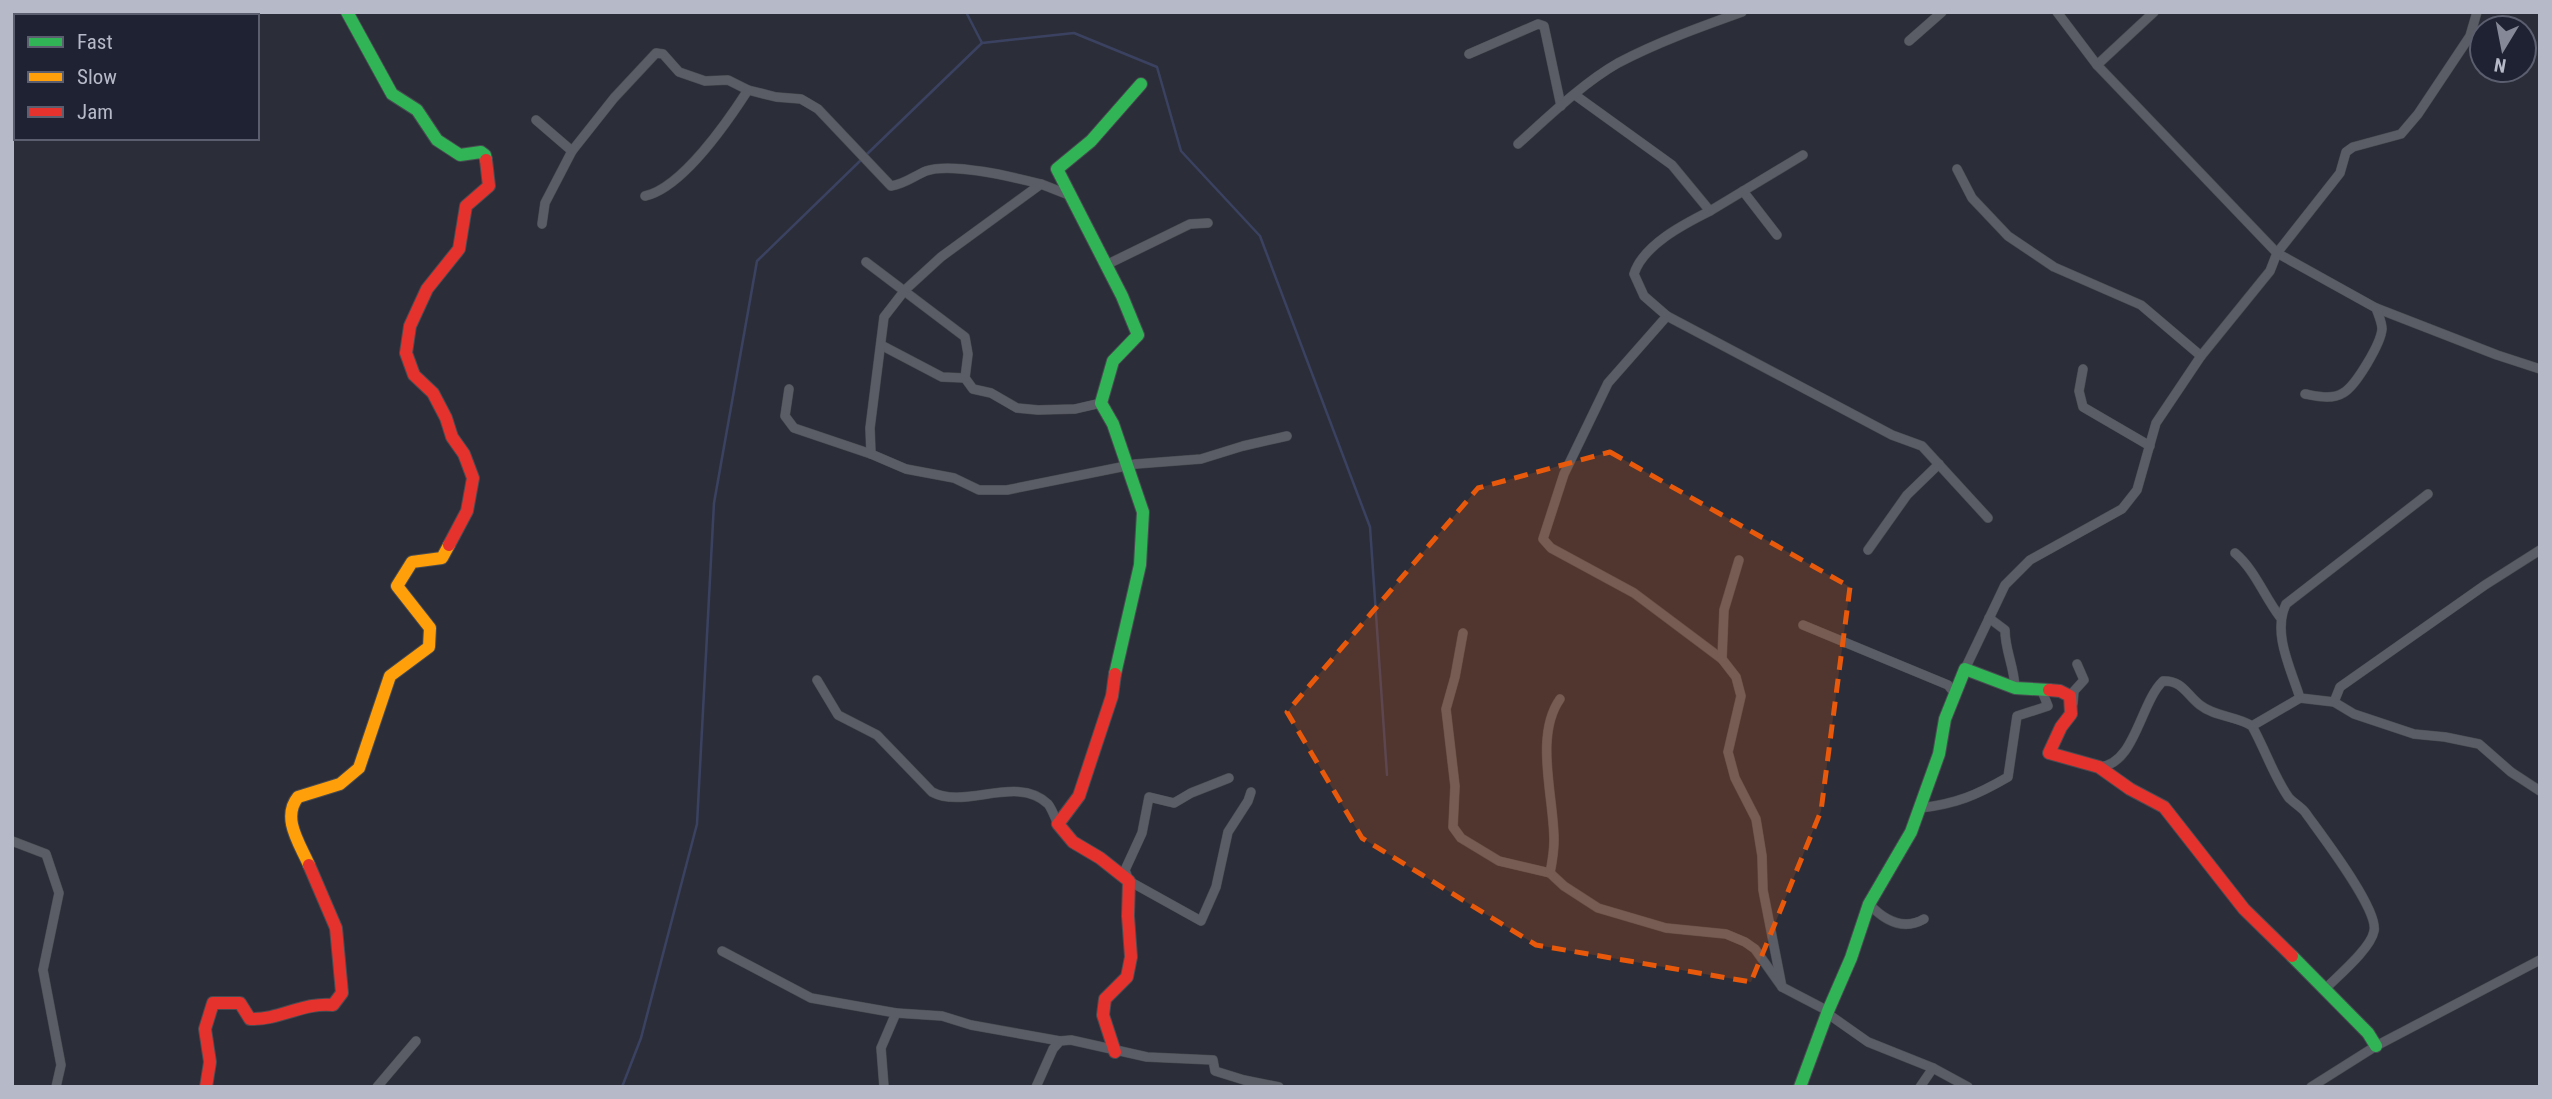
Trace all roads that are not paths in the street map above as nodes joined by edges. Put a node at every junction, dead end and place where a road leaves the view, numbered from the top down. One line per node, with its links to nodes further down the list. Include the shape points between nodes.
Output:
1 (347, 12): 92 (street, via 392,94 418,110 437,140 460,155 485,155 489,186 466,206 459,248 426,289 410,326 406,353 414,375 433,393 473,478 467,511 442,558 412,562 397,586 430,628 429,647 390,676 359,768 340,784 294,802 290,821 336,928 342,993 334,1005 304,1006 266,1020 250,1020 240,1003 213,1003 205,1029 210,1062)
2 (1742, 12): 7 (street)
3 (1942, 12): 8 (street)
4 (2057, 12): 10 (street)
5 (2154, 12): 10 (street)
6 (2477, 12): 28 (street, via 2470,36 2418,114 2401,134 2346,152 2340,173)
7 (1718, 16): 13 (street, via 1616,64)
8 (1909, 41)
9 (1469, 54): 14 (street, via 1538,23 1544,26)
10 (2097, 65): 28 (street)
11 (1141, 84): 22 (street, via 1057,170)
12 (747, 90): 17 (street, via 728,80 705,81 679,72 663,54 656,53); 20 (street, via 801,99 818,109 891,186 948,167); 23 (street, via 723,128 687,167 656,193)
13 (1575, 95): 14 (street); 24 (street, via 1672,165)
14 (1561, 106): 16 (street)
15 (536, 120): 17 (street)
16 (1518, 144)
17 (572, 151): 26 (street, via 545,203)
18 (1803, 155): 21 (street)
19 (1956, 169): 35 (street, via 1972,198 2008,236 2054,267 2141,305)
20 (1041, 184): 22 (street); 31 (street, via 941,257)
21 (1743, 191): 24 (street); 27 (street)
22 (1069, 195): 30 (street)
23 (645, 196)
24 (1710, 211): 33 (street, via 1681,226 1640,258 1634,274 1644,296)
25 (1208, 223): 30 (street, via 1190,224)
26 (541, 224)
27 (1777, 235)
28 (2277, 253): 32 (street); 35 (street, via 2270,271)
29 (866, 262): 31 (street)
30 (1106, 265): 41 (street, via 1138,335 1113,361)
31 (905, 290): 34 (street, via 884,317); 38 (street, via 965,337)
32 (2376, 308): 37 (street); 40 (street, via 2382,327 2379,344 2351,386 2329,397)
33 (1667, 316): 45 (street, via 1892,435 1922,446); 57 (street, via 1608,383 1564,474 1543,539 1551,548 1634,593)
34 (881, 345): 38 (street, via 942,377); 44 (street)
35 (2201, 356): 43 (street, via 2156,423)
36 (2083, 369): 43 (street, via 2079,391 2083,407)
37 (2540, 369)
38 (965, 378): 41 (street, via 973,389 1017,408 1075,409)
39 (789, 389): 44 (street, via 785,416 794,428)
40 (2305, 394)
41 (1101, 403): 46 (street)
42 (1287, 436): 46 (street, via 1201,459)
43 (2150, 446): 54 (street, via 2137,490 2122,509 2030,560 2005,586)
44 (871, 454): 46 (street, via 979,489 1007,490)
45 (1939, 464): 48 (street); 49 (street, via 1907,495)
46 (1128, 466): 74 (street, via 1143,512 1140,565 1096,748 1079,796)
47 (2428, 494): 53 (street, via 2286,604)
48 (1987, 518)
49 (1868, 550)
50 (2540, 550): 66 (street, via 2340,687)
51 (2235, 553): 53 (street)
52 (1739, 560): 57 (street, via 1724,610)
53 (2280, 617): 64 (street)
54 (1989, 618): 59 (street); 61 (street, via 2005,630)
55 (1803, 625): 63 (street, via 1948,685)
56 (1463, 633): 76 (street, via 1446,709 1455,786 1453,827 1461,838 1499,861)
57 (1722, 659): 82 (street, via 1736,677 1741,696 1728,752 1735,778 1756,819 1763,890)
58 (2077, 664): 67 (street, via 2084,680 2074,691)
59 (1965, 668): 61 (street); 63 (street)
60 (817, 680): 74 (street, via 838,715 877,735 932,792 943,798 1030,794 1048,805)
61 (2015, 688): 62 (street)
62 (2042, 691): 67 (street, via 2060,691 2070,696); 73 (street, via 2048,706 2017,716 2008,777 1976,796)
63 (1955, 694): 73 (street)
64 (2300, 698): 66 (street); 68 (street)
65 (1560, 699): 76 (street, via 1546,731 1554,842)
66 (2334, 702): 71 (street, via 2354,714 2414,734 2480,744)
67 (2073, 704): 69 (street, via 2049,753)
68 (2252, 726): 69 (street, via 2200,706 2183,687 2163,681 2155,688 2118,761); 83 (street, via 2290,799 2344,864 2374,920 2374,932 2365,947)
69 (2099, 767): 83 (street, via 2164,807 2244,909)
70 (1229, 778): 77 (street, via 1174,803 1149,797 1142,833 1125,870)
71 (2540, 791)
72 (1251, 792): 77 (street, via 1228,832 1219,879 1201,921)
73 (1920, 808): 78 (street)
74 (1058, 824): 77 (street, via 1075,845)
75 (12, 841): 91 (street, via 46,855 59,893 43,970 61,1065)
76 (1550, 873): 82 (street, via 1598,908 1666,928 1726,934 1745,942)
77 (1129, 881): 89 (street, via 1131,957 1126,977 1105,999 1103,1015)
78 (1869, 904): 79 (street, via 1898,925 1914,925); 84 (street)
79 (1924, 919)
80 (722, 951): 85 (street, via 811,998)
81 (2540, 960): 88 (street)
82 (1782, 987): 84 (street)
83 (2326, 988): 88 (street)
84 (1828, 1011): 90 (street, via 1868,1042); 97 (street)
85 (896, 1013): 87 (street, via 942,1016); 94 (street, via 881,1048)
86 (416, 1041): 93 (street)
87 (1060, 1041): 89 (street); 95 (street)
88 (2376, 1046): 100 (street)
89 (1115, 1052): 96 (street, via 1213,1060 1215,1070)
90 (1933, 1068): 98 (street); 99 (street)
91 (56, 1087)
92 (206, 1087)
93 (377, 1087)
94 (884, 1087)
95 (1036, 1087)
96 (1279, 1087)
97 (1800, 1087)
98 (1920, 1087)
99 (1968, 1087)
100 (2311, 1087)

